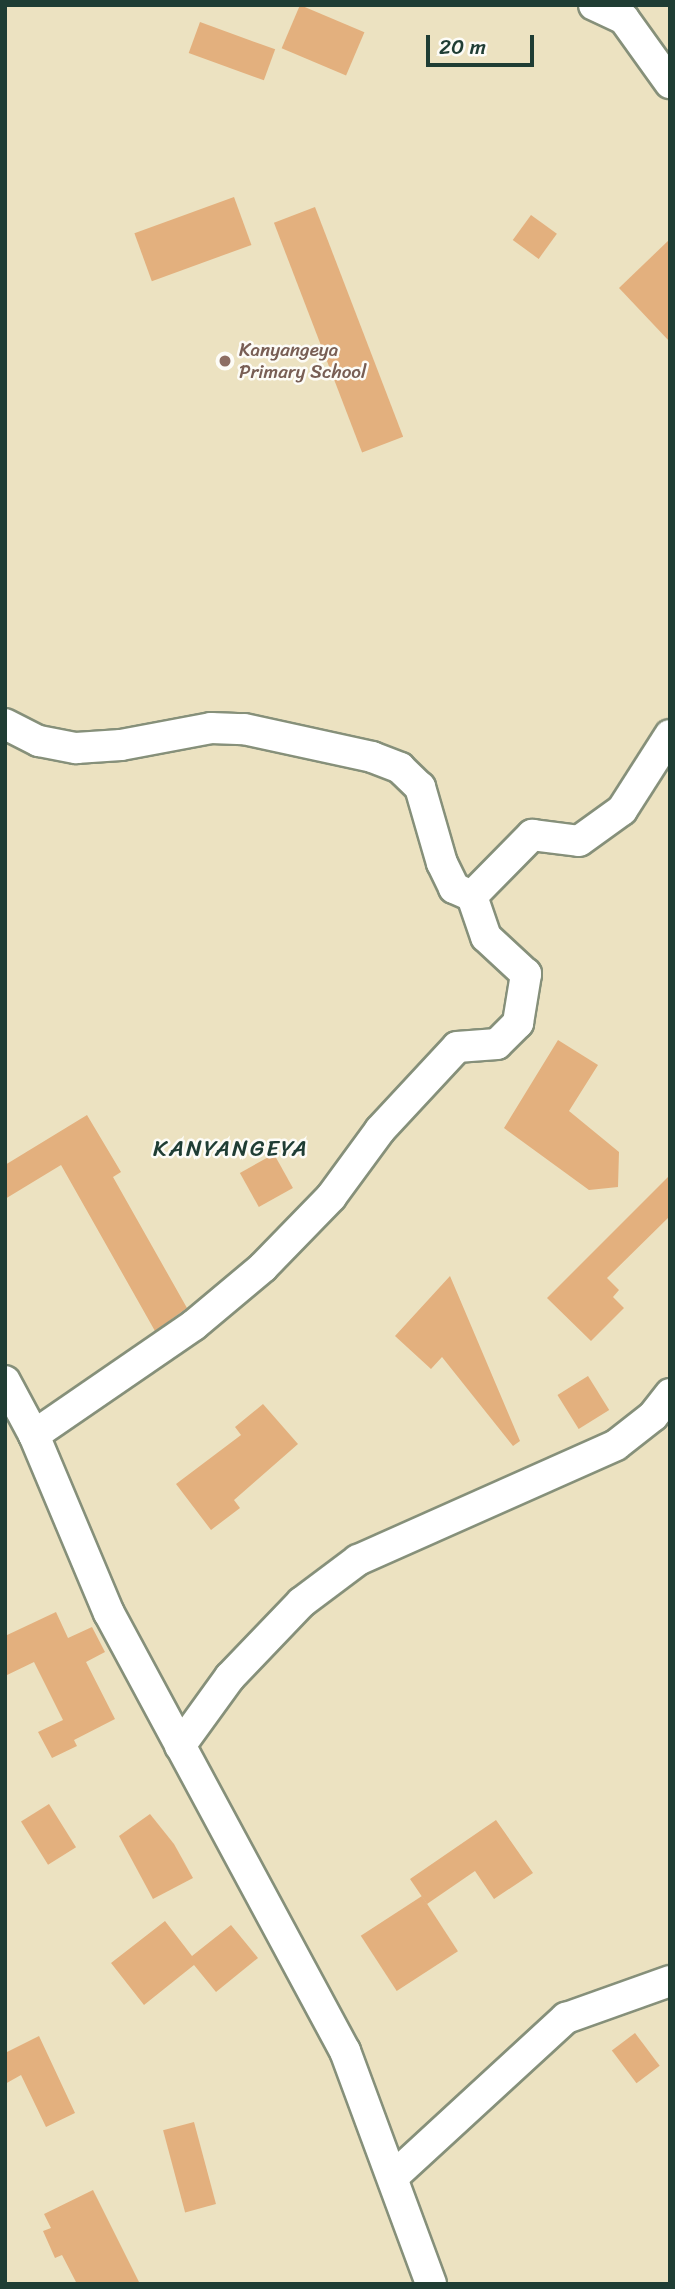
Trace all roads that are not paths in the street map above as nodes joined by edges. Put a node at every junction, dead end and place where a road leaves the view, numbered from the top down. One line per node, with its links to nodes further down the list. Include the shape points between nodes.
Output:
1 (594, 5): 2 (street, via 624,19)
2 (670, 83)
3 (5, 724): 5 (street, via 39,741 76,748 233,729 372,757 400,768 420,787 442,863 454,888)
4 (669, 734): 5 (street, via 622,810 579,841 532,835)
5 (472, 896): 8 (street, via 486,937 526,974 518,1023 497,1044 457,1047 380,1130 331,1197 263,1267 194,1325)
6 (5, 1381): 8 (street)
7 (670, 1394): 9 (street, via 653,1416 616,1445 358,1560 302,1602 230,1677)
8 (34, 1435): 9 (street, via 109,1613)
9 (180, 1746): 11 (street, via 345,2051)
10 (670, 1981): 11 (street, via 566,2018)
11 (394, 2176): 12 (street)
12 (431, 2284)

